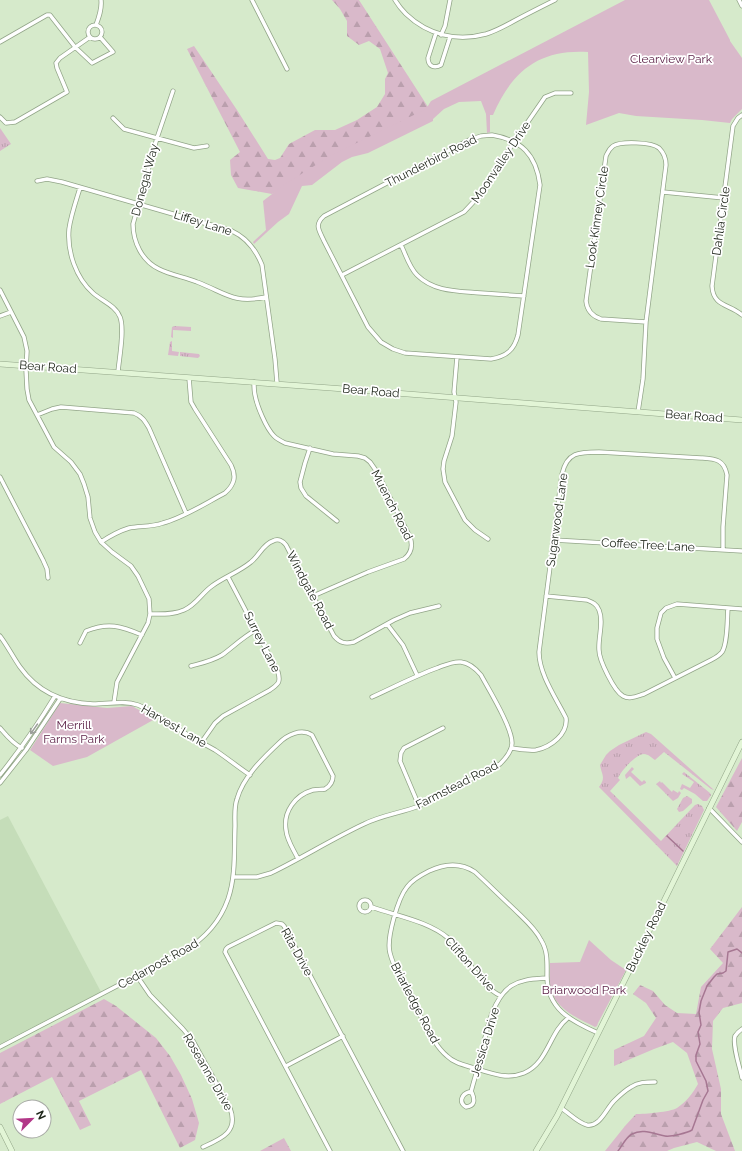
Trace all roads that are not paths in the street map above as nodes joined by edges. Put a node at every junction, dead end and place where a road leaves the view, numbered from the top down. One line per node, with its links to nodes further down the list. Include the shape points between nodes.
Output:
1 (101, 0): 8 (street, via 102,6)
2 (252, 0): 16 (street)
3 (395, 0): 9 (street, via 415,22)
4 (450, 0): 10 (street)
5 (555, 0): 11 (street, via 491,32 471,37)
6 (739, 0): 7 (street)
7 (742, 6)
8 (96, 25): 12 (street, via 89,28); 13 (street, via 102,30)
9 (436, 33): 10 (street); 11 (street, via 428,62 437,67 441,64)
10 (441, 35): 11 (street)
11 (450, 36)
12 (90, 37): 13 (street); 15 (street)
13 (100, 37): 15 (street, via 113,52 92,63)
14 (0, 42): 15 (street, via 48,14)
15 (75, 48): 20 (street, via 56,63 67,92 15,122 6,123)
16 (287, 69)
17 (173, 91): 22 (street, Donegal Way)
18 (570, 93): 23 (street, Moonvalley Drive, via 555,93 545,98)
19 (742, 115): 28 (street, Dahlia Circle, via 733,126)
20 (0, 117)
21 (113, 118): 22 (street, via 124,129)
22 (157, 138): 24 (street, via 194,148); 29 (street, Donegal Way)
23 (514, 142): 30 (street, Moonvalley Drive, via 479,196 464,212); 31 (street, Thunderbird Road, via 492,136 469,140 324,216 319,220 318,229); 33 (street, Thunderbird Road, via 526,150 531,158 540,185)
24 (207, 146)
25 (37, 181): 26 (street, Liffey Lane, via 47,179)
26 (80, 188): 29 (street, Liffey Lane); 42 (street, via 69,228 70,249 74,265 84,283 112,306 121,318)
27 (663, 192): 28 (street); 38 (street, Look Kinney Circle); 38 (street, Look Kinney Circle, via 666,159 658,148 649,144 623,143 608,150 587,308 596,318)
28 (724, 198): 36 (street, Dahlia Circle, via 712,293 717,301)
29 (138, 204): 34 (street, Liffey Lane, via 232,231 245,239 259,256); 34 (street, Donegal Way, via 133,230 139,250 151,264 160,270 189,278 233,298 249,300)
30 (401, 245): 31 (street, Moonvalley Drive); 33 (street, via 416,274 432,285 445,290)
31 (342, 275): 39 (street, Thunderbird Road, via 368,327 381,342 405,353)
32 (0, 290): 35 (street)
33 (524, 296): 39 (street, Thunderbird Road, via 516,343 510,351 491,360)
34 (266, 297): 45 (street, Liffey Lane)
35 (11, 312): 37 (street); 41 (street, via 24,337)
36 (742, 315)
37 (0, 316)
38 (646, 322): 47 (street, Look Kinney Circle, via 643,379)
39 (457, 357): 46 (street)
40 (0, 364): 41 (street, Bear Road)
41 (26, 365): 42 (street, Bear Road); 48 (street, via 29,400)
42 (118, 372): 43 (street, Bear Road)
43 (190, 378): 44 (street, Bear Road); 52 (street, via 195,409 231,465 234,474 230,488 224,493)
44 (254, 382): 45 (street, Bear Road); 50 (street, Muench Road, via 257,404 273,436 285,443)
45 (277, 384): 46 (street, Bear Road)
46 (455, 398): 47 (street, Bear Road); 54 (street, via 452,436 444,462 443,476 465,520)
47 (638, 412): 49 (street, Bear Road)
48 (37, 415): 52 (street, via 61,407 134,413 140,416 149,428); 56 (street, via 54,447 80,474 88,497 91,523)
49 (742, 420)
50 (310, 448): 53 (street, via 300,482 301,488 306,496); 61 (street, Muench Road, via 358,456 370,462 412,543 412,550 404,559)
51 (0, 477): 60 (street, via 43,560)
52 (186, 513): 56 (street, via 165,523 128,528 110,535)
53 (337, 522)
54 (488, 539)
55 (554, 540): 57 (street, Coffee Tree Lane); 57 (street, Sugarwood Lane, via 565,463 570,457 583,452 625,452 715,459 722,464 727,475); 62 (street, Sugarwood Lane)
56 (101, 542): 66 (street, via 132,566 149,599)
57 (723, 549): 58 (street, Coffee Tree Lane)
58 (742, 551)
59 (228, 577): 61 (street, Windgate Road, via 256,558 266,545 279,540 286,545); 66 (street, Windgate Road, via 212,586 184,610 173,614); 68 (street, Surrey Lane)
60 (48, 578)
61 (313, 596): 67 (street, Windgate Road, via 334,636 342,643 354,642)
62 (546, 596): 74 (street, via 587,600 598,607 601,621 598,642 601,660 623,696 634,697 644,694); 84 (street, Sugarwood Lane, via 539,659 545,677 566,718 566,727 553,743 537,750)
63 (439, 606): 67 (street, Windgate Road, via 410,613)
64 (728, 608): 65 (street); 74 (street, via 723,651 711,660); 74 (street, via 676,604 661,613 657,639)
65 (742, 609)
66 (150, 614): 69 (street)
67 (387, 624): 73 (street, via 403,645)
68 (256, 630): 72 (street, via 222,655); 81 (street, Surrey Lane, via 278,672 279,682 270,690 223,716)
69 (142, 635): 71 (street, via 117,626 97,626 86,630); 78 (street, via 117,682)
70 (0, 636): 75 (street, Harvest Lane, via 19,666 36,685)
71 (80, 643)
72 (191, 666)
73 (417, 675): 76 (street); 84 (street, via 455,662 469,664 476,669 508,726)
74 (674, 678)
75 (55, 696): 77 (street, Harvest Lane); 83 (street, one-way to 83)
76 (372, 697)
77 (60, 698): 78 (street, Harvest Lane, via 88,704); 85 (street)
78 (114, 702): 81 (street, Harvest Lane, via 137,705 148,710)
79 (0, 728): 83 (street)
80 (443, 728): 89 (street, via 404,748 400,753 400,760)
81 (201, 742): 87 (street, Harvest Lane)
82 (742, 742): 90 (street, Buckley Road)
83 (21, 748): 85 (street); 86 (street)
84 (511, 748): 89 (street, Farmstead Road, via 500,764)
85 (26, 750): 88 (street)
86 (0, 775)
87 (250, 775): 92 (street, Cedarpost Road, via 268,753 290,735 307,732 312,735 332,772 333,780 326,788 313,790 296,799 287,813 286,830); 93 (street, Cedarpost Road, via 240,789 235,806)
88 (0, 783)
89 (419, 806): 92 (street, Farmstead Road, via 382,816)
90 (710, 808): 91 (street); 101 (street, Buckley Road)
91 (742, 842)
92 (298, 859): 93 (street, Farmstead Road, via 257,878)
93 (233, 877): 96 (street, Cedarpost Road, via 222,913 203,938)
94 (372, 907): 95 (street, Clifton Drive)
95 (395, 915): 97 (street, Briarledge Road, via 406,888 422,874 445,865 470,869 537,932 546,951); 98 (street, Clifton Drive, via 418,922 449,938 481,979); 105 (street, Briarledge Road, via 389,937 394,966 439,1048 457,1062)
96 (137, 976): 103 (street, Cedarpost Road); 111 (street, Roseanne Drive, via 150,995 193,1041 232,1115 231,1127 227,1134)
97 (547, 978): 98 (street, Jessica Drive, via 524,980); 99 (street, Briarledge Road, via 553,1002)
98 (501, 996): 105 (street, Jessica Drive, via 492,1015)
99 (568, 1018): 101 (street, Briarledge Road); 105 (street, Briarledge Road, via 559,1026 545,1055 532,1069 516,1076)
100 (742, 1029): 106 (street, via 735,1036 734,1044)
101 (598, 1033): 109 (street, Buckley Road)
102 (343, 1036): 104 (street); 104 (street, Rita Drive, via 282,924 276,923 228,947 226,956); 114 (street, Rita Drive)
103 (0, 1047)
104 (286, 1066): 113 (street, Rita Drive)
105 (477, 1069): 108 (street, Jessica Drive)
106 (742, 1078)
107 (655, 1082): 109 (street, via 640,1083 623,1092 594,1125 582,1123)
108 (471, 1092): 108 (street, Jessica Drive, via 474,1103 471,1106 463,1106 462,1098 465,1093)
109 (562, 1108): 115 (street, Buckley Road)
110 (0, 1127): 112 (street)
111 (203, 1147)
112 (12, 1151)
113 (330, 1151)
114 (403, 1151)
115 (536, 1151)

